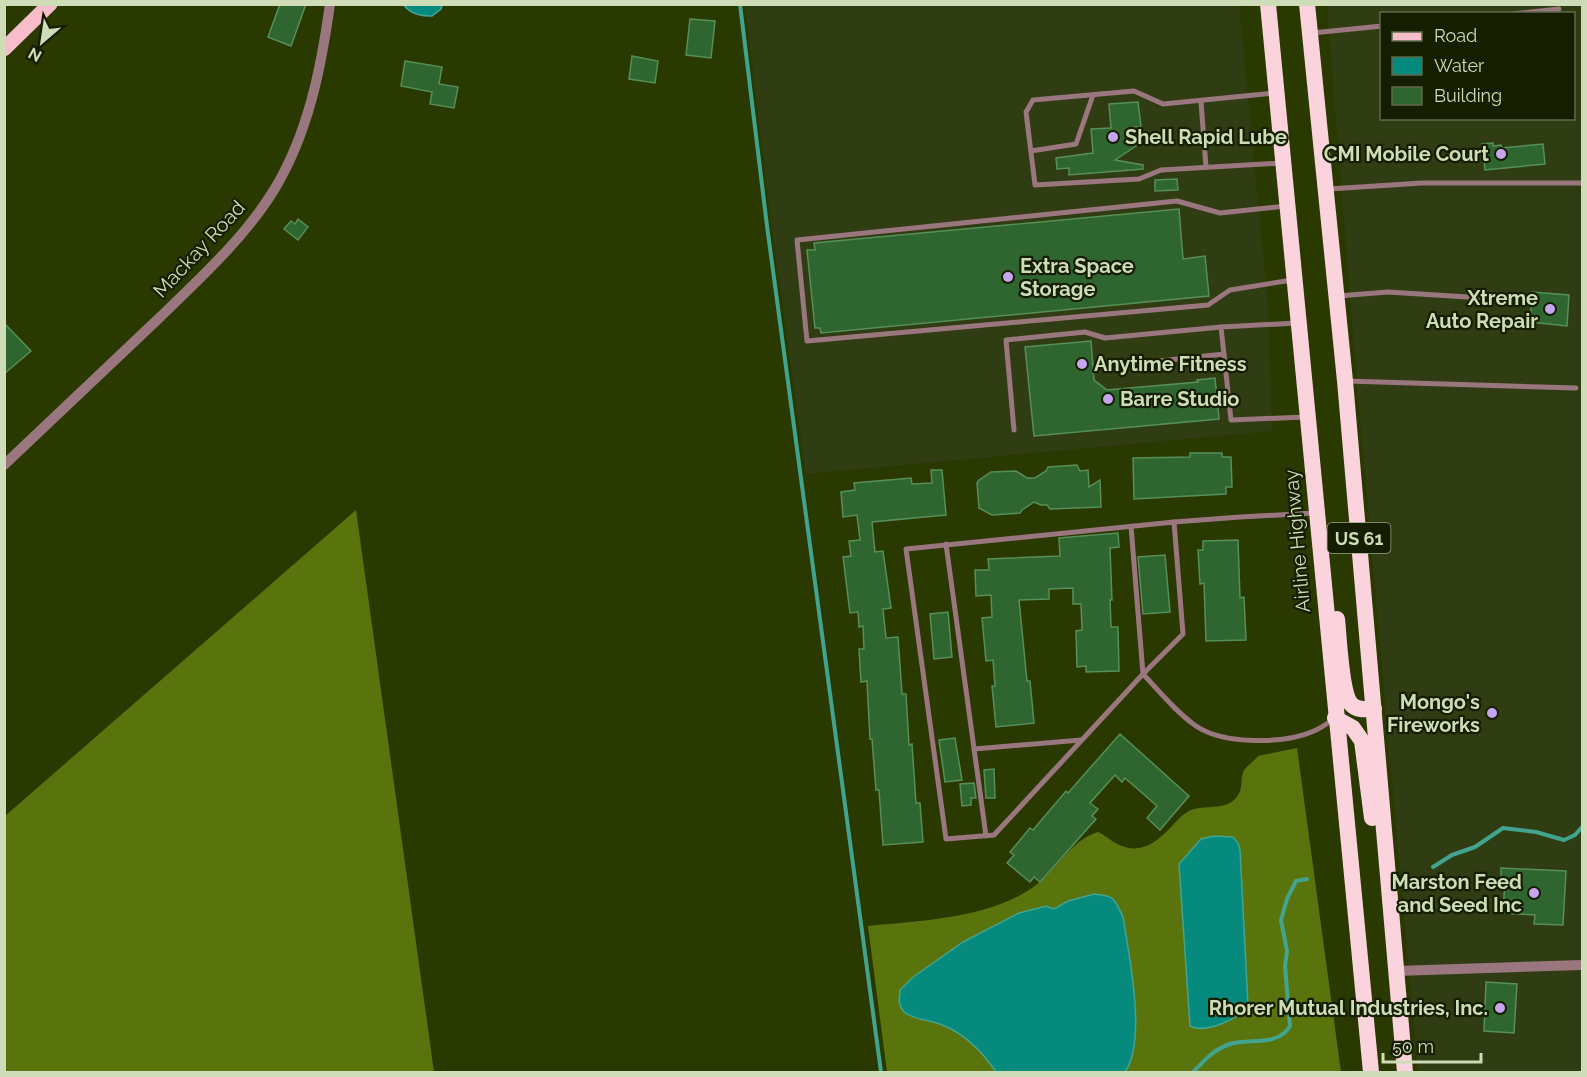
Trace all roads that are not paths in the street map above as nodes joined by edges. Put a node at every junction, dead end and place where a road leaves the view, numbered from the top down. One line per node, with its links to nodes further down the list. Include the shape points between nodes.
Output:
1 (50, 4): 9 (main road)
2 (330, 4): 30 (street, Mackay Road, via 308,115 275,189 257,216 201,277)
3 (1268, 4): 10 (highway, Airline Highway / US 61)
4 (1307, 4): 8 (highway, US 61)
5 (1558, 9): 6 (lane)
6 (1530, 12)
7 (1380, 26): 8 (lane)
8 (1310, 33): 17 (highway, US 61)
9 (4, 49)
10 (1276, 93): 12 (lane); 14 (highway, Airline Highway / US 61)
11 (1093, 95): 12 (lane, via 1134,91 1163,104); 13 (lane, via 1076,144); 13 (lane, via 1033,100 1026,112)
12 (1201, 102): 15 (lane)
13 (1031, 151): 15 (lane, via 1035,185 1139,179 1161,170)
14 (1283, 163): 15 (lane); 18 (highway, Airline Highway / US 61)
15 (1206, 167)
16 (1582, 183): 17 (lane, via 1422,183)
17 (1325, 189): 20 (highway, US 61)
18 (1287, 206): 19 (highway, Airline Highway / US 61); 19 (lane, via 1220,213 1177,201 798,240 807,341 1208,305 1230,290)
19 (1294, 280): 22 (highway, Airline Highway / US 61)
20 (1336, 296): 21 (lane, via 1388,292); 26 (highway, US 61)
21 (1515, 300)
22 (1298, 322): 23 (lane); 28 (highway, Airline Highway / US 61)
23 (1221, 327): 24 (lane); 29 (lane, via 1105,338 1085,332 1006,339)
24 (1224, 354): 25 (lane); 28 (lane, via 1231,420)
25 (1113, 366)
26 (1345, 381): 27 (lane); 37 (highway, US 61)
27 (1576, 388)
28 (1307, 417): 31 (highway, Airline Highway / US 61)
29 (1014, 430)
30 (4, 465)
31 (1316, 513): 32 (lane); 35 (highway, Airline Highway / US 61)
32 (1174, 522): 33 (lane); 36 (lane, via 1183,634)
33 (1131, 526): 34 (lane); 36 (lane)
34 (946, 544): 40 (lane); 41 (lane, via 906,549 946,839)
35 (1320, 557): 37 (highway, via 1330,569 1350,703 1357,708); 38 (highway, Airline Highway / US 61)
36 (1143, 674): 38 (lane, via 1198,727 1228,739 1292,737 1314,731); 39 (lane)
37 (1374, 709): 42 (highway, US 61)
38 (1335, 718): 42 (highway, via 1353,728 1362,741 1374,834); 45 (highway, Airline Highway / US 61)
39 (1081, 740): 40 (lane); 41 (lane, via 994,835)
40 (974, 749): 41 (lane)
41 (986, 836)
42 (1385, 844): 44 (highway, US 61)
43 (1582, 965): 44 (street)
44 (1395, 971): 46 (highway, US 61)
45 (1371, 1072)
46 (1405, 1072)

